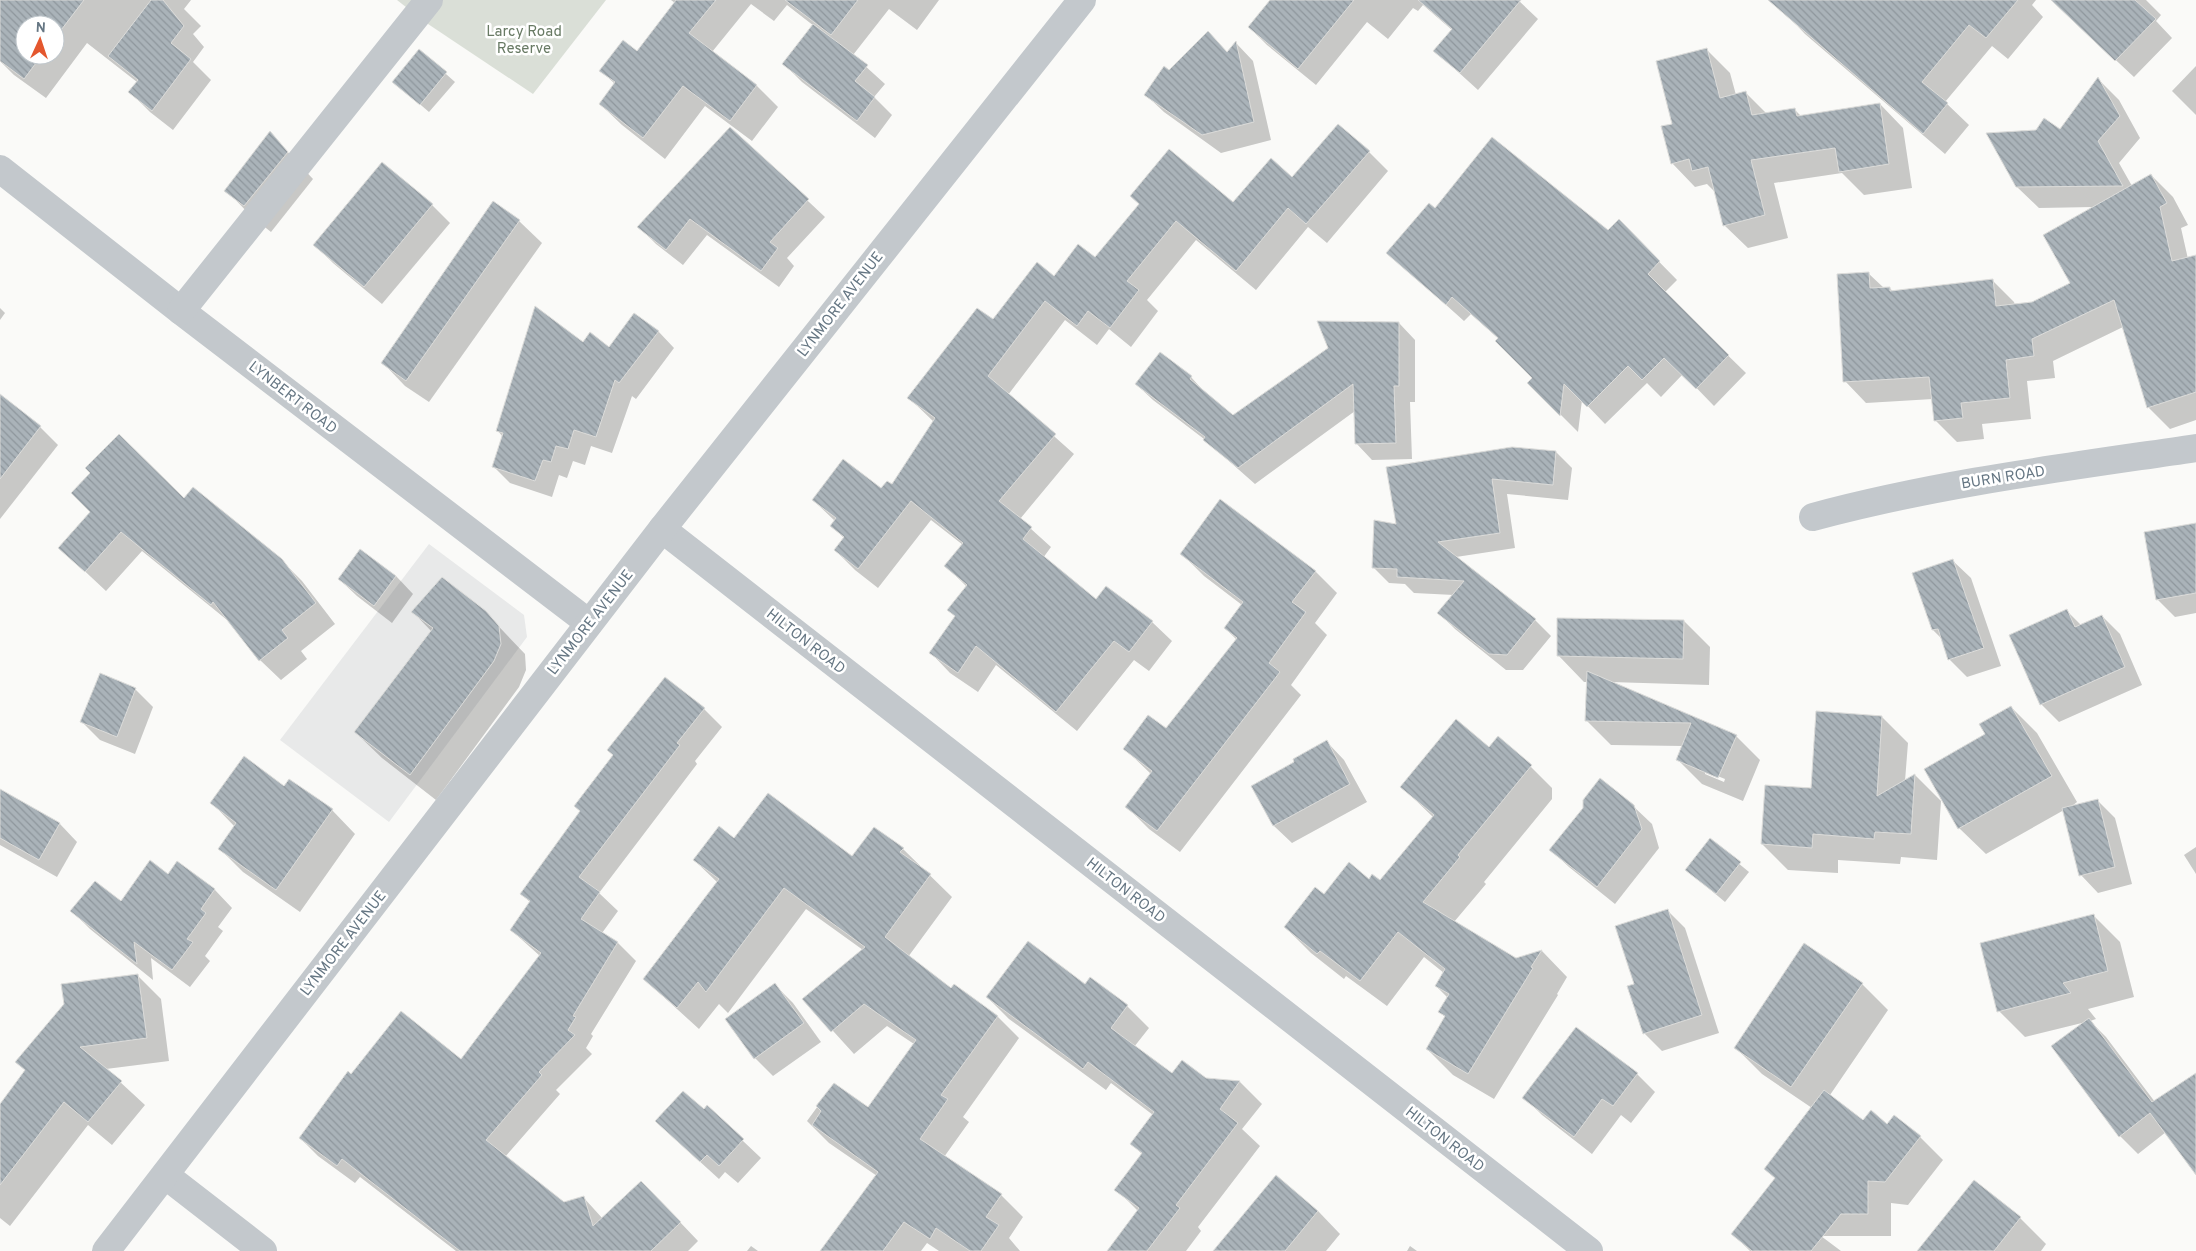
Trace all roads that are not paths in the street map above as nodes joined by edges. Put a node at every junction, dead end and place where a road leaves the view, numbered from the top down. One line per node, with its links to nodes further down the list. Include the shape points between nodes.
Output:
1 (429, 0): 4 (street)
2 (1082, 0): 7 (street, LYNMORE AVENUE)
3 (0, 169): 4 (street, LYNBERT ROAD)
4 (181, 311): 8 (street, LYNBERT ROAD)
5 (2196, 448): 6 (street, BURN ROAD, via 1964,483 1872,501)
6 (1813, 517)
7 (662, 529): 8 (street, LYNMORE AVENUE); 12 (street, HILTON ROAD)
8 (589, 623): 9 (street, LYNMORE AVENUE)
9 (165, 1175): 10 (street, LYNMORE AVENUE); 11 (street)
10 (106, 1251)
11 (263, 1251)
12 (1589, 1251)

